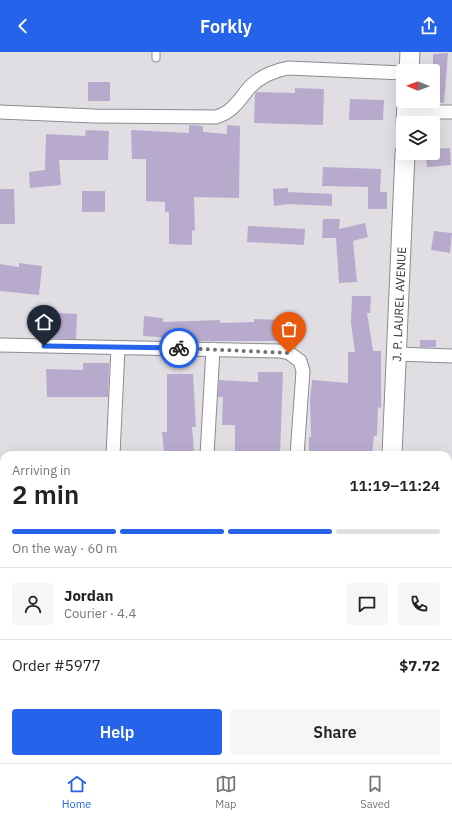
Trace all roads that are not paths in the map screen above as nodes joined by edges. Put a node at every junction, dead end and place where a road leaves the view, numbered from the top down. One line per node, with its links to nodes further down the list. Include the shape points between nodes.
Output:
1 (410, 52): 2 (street)
2 (409, 64)
3 (396, 73): 4 (street, via 288,68 274,71 250,87 234,108 216,117)
4 (0, 112)
5 (407, 112): 6 (street)
6 (452, 112)
7 (405, 160): 11 (street, J. P. LAUREL AVENUE)
8 (0, 345): 9 (street)
9 (118, 348): 10 (street); 13 (street)
10 (213, 349): 14 (street); 15 (street, via 280,351 289,353 300,361 303,370)
11 (397, 354): 12 (street); 16 (street, J. P. LAUREL AVENUE)
12 (452, 356)
13 (113, 451)
14 (207, 451)
15 (297, 451)
16 (392, 451)

